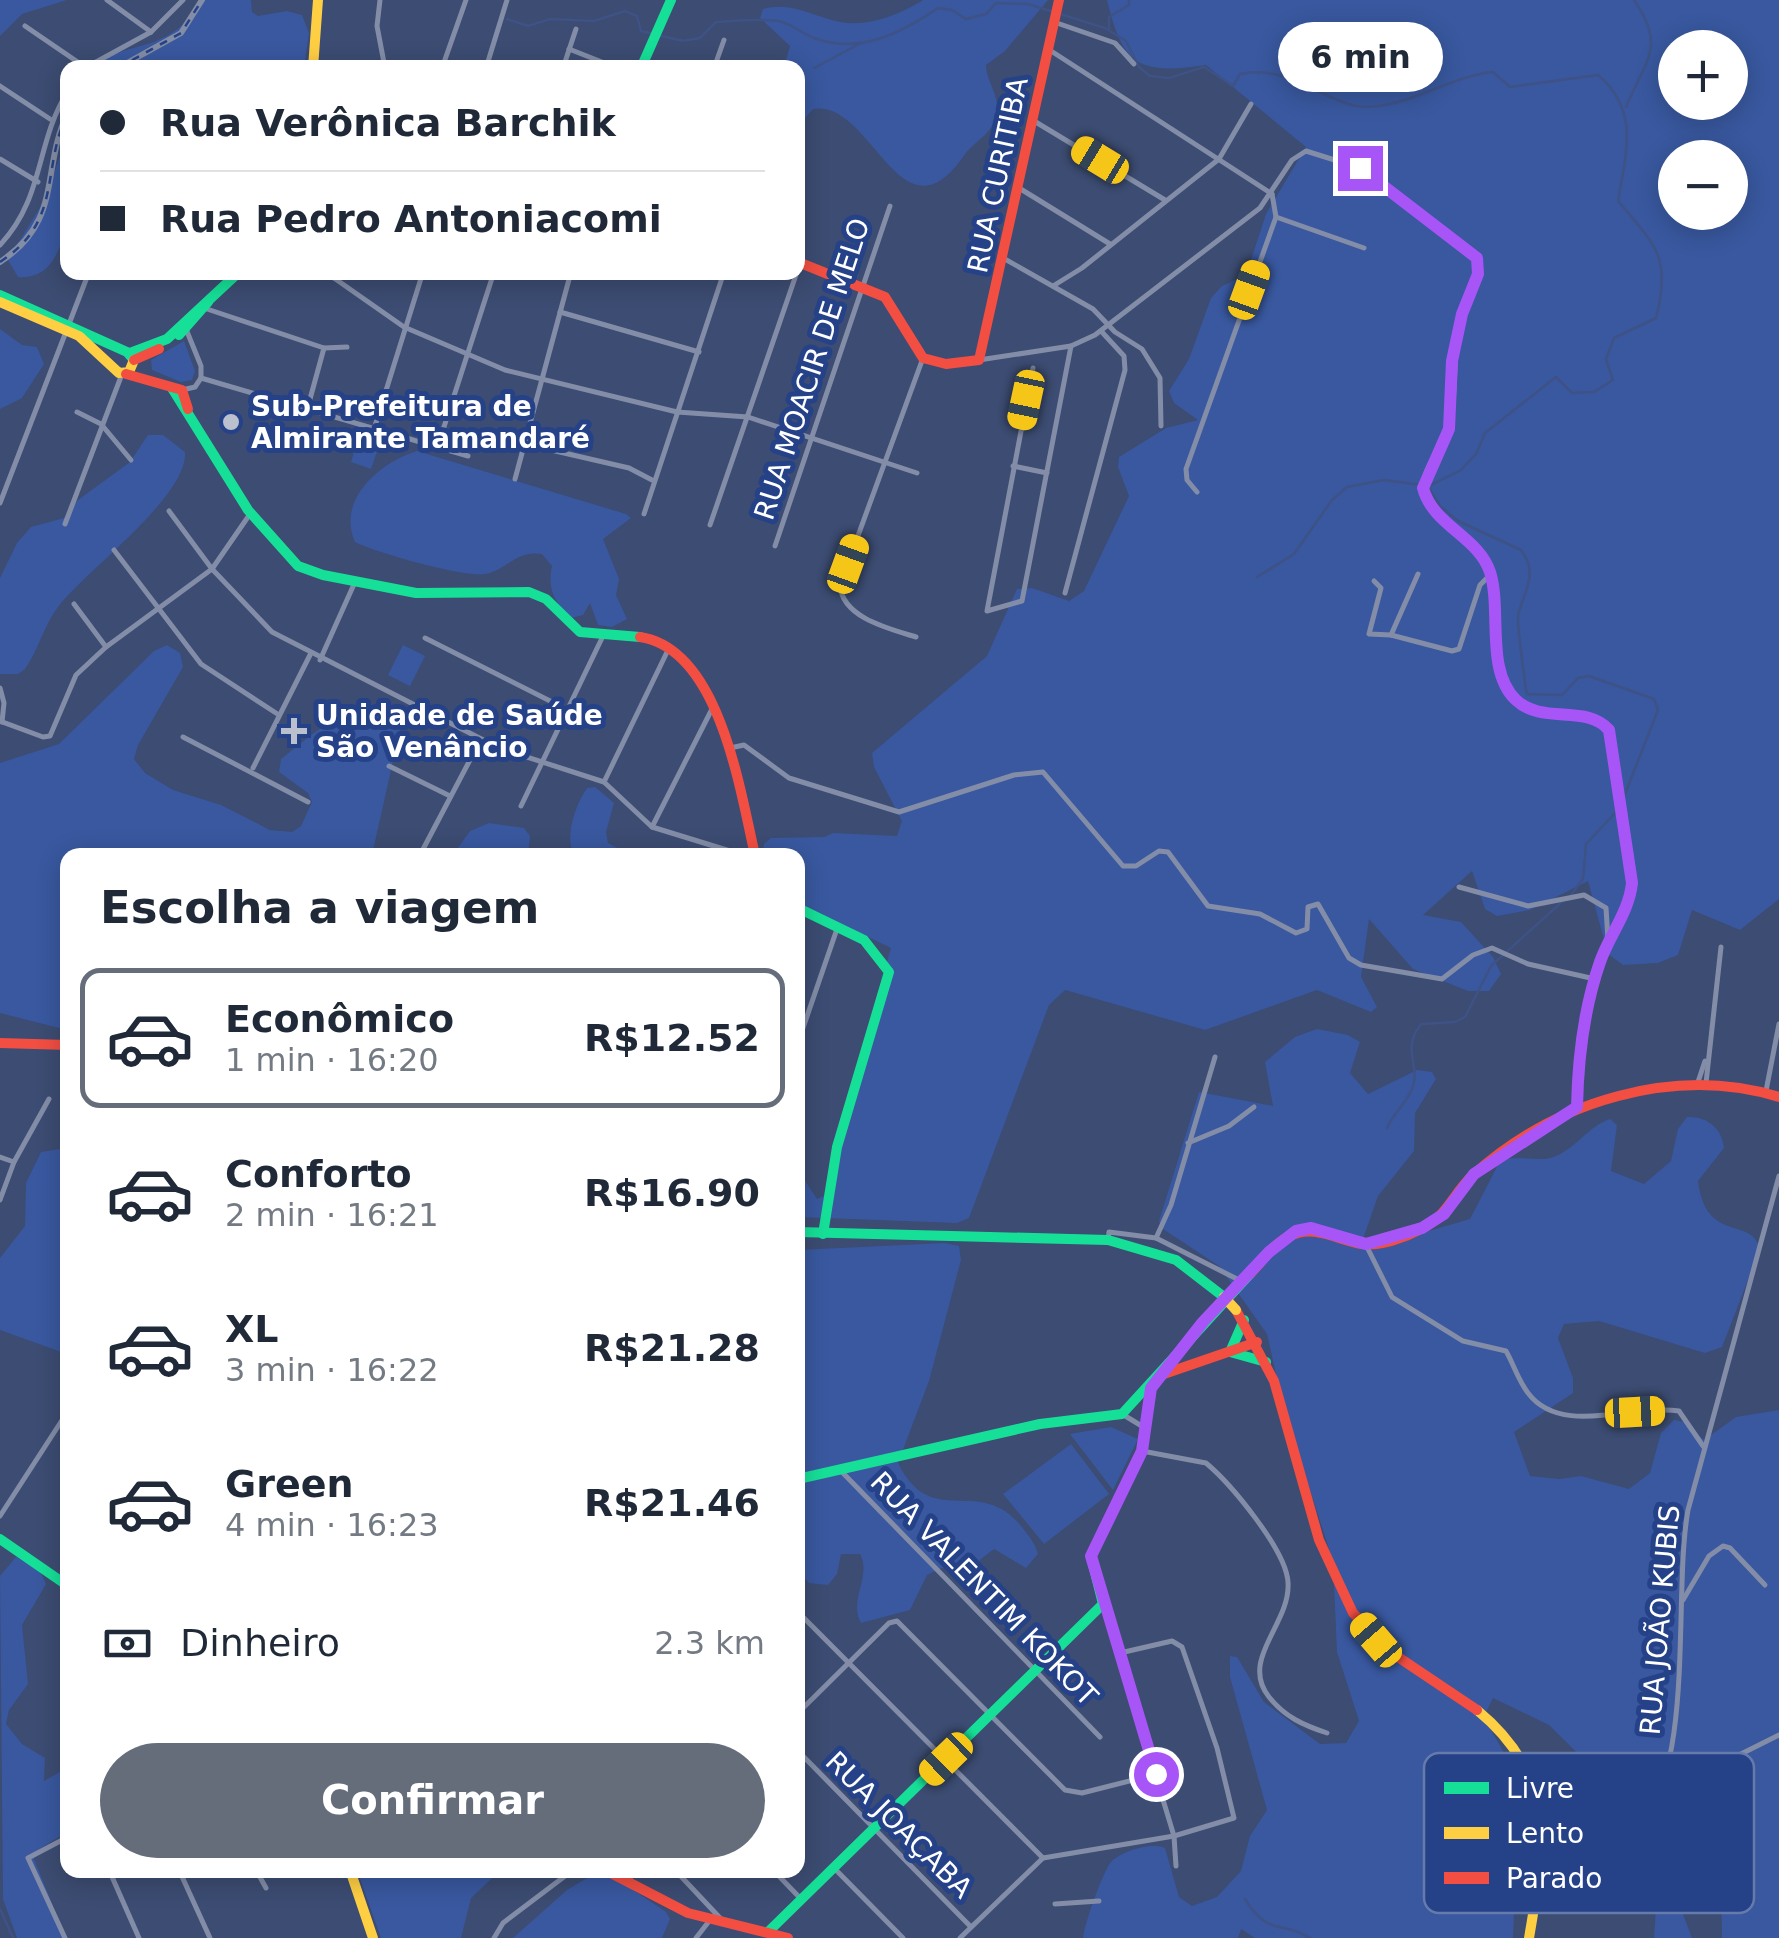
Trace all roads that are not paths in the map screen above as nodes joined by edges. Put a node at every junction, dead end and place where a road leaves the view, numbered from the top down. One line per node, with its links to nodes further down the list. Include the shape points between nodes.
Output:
1 (108, 0): 12 (street)
2 (183, 0): 12 (street)
3 (318, 0): 18 (main road)
4 (380, 0): 19 (street)
5 (466, 0): 20 (street)
6 (507, 0): 21 (street)
7 (670, 0): 24 (main road)
8 (1059, 0): 9 (main road, RUA CURITIBA)
9 (1054, 22): 14 (main road, RUA CURITIBA); 26 (street, via 1115,43)
10 (26, 26): 16 (street)
11 (576, 30): 15 (street)
12 (150, 32): 17 (street)
13 (724, 40): 25 (street)
14 (1048, 48): 31 (main road, RUA CURITIBA); 33 (street)
15 (569, 49): 22 (street); 23 (street)
16 (75, 60)
17 (98, 60)
18 (314, 60)
19 (383, 60)
20 (445, 60)
21 (488, 60)
22 (566, 60)
23 (597, 60)
24 (644, 60)
25 (717, 60)
26 (1134, 64)
27 (0, 86): 30 (street)
28 (60, 103): 30 (street)
29 (1251, 104): 33 (street)
30 (50, 119): 34 (street)
31 (1034, 121): 35 (main road, RUA CURITIBA); 37 (street)
32 (0, 159): 34 (street)
33 (1219, 159): 36 (street); 37 (street)
34 (38, 182): 41 (street, via 24,216)
35 (1018, 188): 40 (street); 43 (main road, RUA CURITIBA)
36 (1272, 194): 39 (street); 60 (street); 106 (street, via 1299,153 1344,160 1477,258 1452,361 1449,429 1423,488 1437,516 1478,552)
37 (1164, 200): 40 (street)
38 (890, 206): 56 (street, RUA MOACIR DE MELO)
39 (1276, 216): 42 (street); 95 (street, via 1186,469)
40 (1110, 244): 55 (street)
41 (0, 246)
42 (1364, 248)
43 (1003, 258): 55 (street); 71 (main road, RUA CURITIBA)
44 (805, 270): 56 (main road)
45 (86, 280): 61 (street)
46 (231, 280): 58 (main road)
47 (332, 280): 54 (street)
48 (346, 280): 54 (street)
49 (421, 280): 62 (street)
50 (492, 280): 69 (street)
51 (570, 280): 59 (street)
52 (721, 280): 68 (street)
53 (794, 280): 80 (street)
54 (344, 285): 62 (street)
55 (1053, 286): 60 (street)
56 (860, 287): 70 (main road, via 885,297); 85 (street, RUA MOACIR DE MELO)
57 (0, 299): 61 (main road)
58 (205, 306): 63 (main road); 67 (street); 72 (main road)
59 (560, 312): 68 (street); 74 (street)
60 (1108, 325): 64 (street); 82 (street, via 1142,349 1158,374)
61 (67, 327): 72 (main road); 72 (main road, via 111,362); 96 (street)
62 (404, 328): 69 (street); 83 (street)
63 (186, 329): 72 (main road); 75 (street)
64 (1100, 331): 65 (street); 109 (street, via 1120,349 1125,370)
65 (1071, 346): 71 (street); 91 (street)
66 (347, 347): 67 (street)
67 (324, 348): 77 (street)
68 (698, 352): 79 (street)
69 (468, 356): 74 (street); 84 (street)
70 (923, 358): 71 (main road, via 946,364); 89 (street)
71 (978, 360)
72 (128, 363): 76 (main road, via 146,379); 81 (street)
73 (1032, 368): 90 (street)
74 (540, 377): 79 (street); 86 (street)
75 (201, 378): 76 (street, via 192,388); 77 (street)
76 (177, 389): 98 (main road)
77 (307, 410): 83 (street)
78 (78, 412): 81 (street)
79 (677, 412): 80 (street); 94 (street)
80 (748, 417): 85 (street); 101 (street)
81 (101, 424): 88 (street); 100 (street)
82 (1161, 426)
83 (374, 430): 87 (street)
84 (442, 433)
85 (812, 436): 89 (street); 102 (street, RUA MOACIR DE MELO)
86 (526, 444): 93 (street); 94 (street)
87 (468, 456)
88 (131, 460)
89 (884, 462): 92 (street); 114 (street, via 840,592 865,617)
90 (1013, 466): 91 (street); 91 (street, via 985,609 1021,604)
91 (1047, 473)
92 (917, 474)
93 (515, 479)
94 (652, 480): 99 (street)
95 (1196, 492)
96 (0, 502)
97 (169, 512): 104 (street)
98 (252, 512): 104 (street); 108 (main road, via 298,567)
99 (644, 514)
100 (65, 524)
101 (710, 525)
102 (774, 546)
103 (114, 550): 111 (street)
104 (212, 569): 111 (street); 118 (street, via 252,616)
105 (1418, 574): 112 (street)
106 (1490, 574): 112 (street, via 1456,651); 142 (street, via 1500,669 1514,698 1546,714 1597,719 1612,739 1632,883)
107 (1374, 581): 112 (street, via 1380,588 1368,632)
108 (355, 582): 113 (main road, via 424,594 528,591 578,630); 119 (street)
109 (1065, 593)
110 (74, 604): 116 (street)
111 (161, 609): 116 (street); 123 (street, via 201,664)
112 (1391, 634)
113 (603, 636): 117 (main road, via 632,636); 122 (street)
114 (916, 637)
115 (425, 638): 122 (street)
116 (106, 648): 124 (street, via 76,676 55,730 43,738)
117 (669, 648): 121 (main road); 131 (street)
118 (310, 655): 119 (street); 123 (street)
119 (320, 660): 126 (street)
120 (0, 688): 124 (street)
121 (713, 706): 127 (main road); 135 (street)
122 (568, 710): 128 (street)
123 (279, 715): 130 (street)
124 (1, 722)
125 (183, 736): 130 (street)
126 (481, 739): 128 (street); 132 (street)
127 (729, 748): 138 (main road); 144 (street, via 744,744 790,778 899,812 1043,772 1123,866 1168,852 1208,906 1260,914 1296,933 1306,929 1308,906 1318,904 1349,958 1360,965 1442,979 1492,948)
128 (545, 760): 131 (street); 134 (street)
129 (389, 766): 132 (street)
130 (252, 769): 133 (street)
131 (604, 782): 135 (street)
132 (450, 796): 136 (street)
133 (308, 802)
134 (521, 806)
135 (652, 827): 137 (street)
136 (424, 848)
137 (720, 848)
138 (753, 848)
139 (1459, 887): 142 (street, via 1528,906 1584,895 1606,908)
140 (805, 911): 141 (main road)
141 (838, 926): 145 (street); 162 (main road, via 879,952 889,972 837,1147)
142 (1608, 944): 144 (street)
143 (1720, 948): 150 (street)
144 (1595, 980): 155 (street)
145 (805, 1020)
146 (1779, 1024): 151 (street)
147 (0, 1043): 148 (main road)
148 (60, 1045)
149 (1215, 1057): 156 (street)
150 (1701, 1084): 151 (main road); 155 (main road, via 1614,1095)
151 (1766, 1092): 152 (main road)
152 (1779, 1097)
153 (49, 1099): 158 (street)
154 (1254, 1107): 156 (street, via 1229,1126)
155 (1577, 1107): 165 (main road, via 1474,1174 1435,1221)
156 (1188, 1142): 163 (street)
157 (0, 1157): 158 (street)
158 (14, 1162): 160 (street)
159 (1779, 1176): 176 (street, RUA JOÃO KUBIS)
160 (0, 1200)
161 (805, 1233): 162 (main road)
162 (822, 1234): 164 (main road)
163 (1156, 1238): 164 (street, via 1109,1232); 166 (street)
164 (1108, 1240): 167 (main road, bridge, via 1176,1260)
165 (1366, 1244): 166 (main road, via 1311,1228 1296,1231); 176 (street, via 1392,1298 1463,1341 1506,1351 1545,1410 1679,1411)
166 (1240, 1281): 171 (main road)
167 (1240, 1315): 168 (main road); 169 (main road)
168 (1257, 1342): 169 (main road); 170 (main road)
169 (1230, 1352): 170 (main road); 171 (main road)
170 (1266, 1362): 195 (main road, via 1328,1562 1355,1616 1409,1666 1488,1718)
171 (1161, 1375): 172 (main road)
172 (1151, 1388): 173 (main road); 175 (main road)
173 (1122, 1414): 175 (street); 178 (main road, via 1040,1424)
174 (60, 1424): 180 (street)
175 (1146, 1428): 177 (main road)
176 (1702, 1446): 184 (street, RUA JOÃO KUBIS, via 1680,1554)
177 (1142, 1451): 185 (main road, via 1091,1556); 192 (street, via 1206,1463 1281,1557 1289,1588 1259,1662 1259,1680 1290,1718)
178 (838, 1469): 179 (main road); 189 (street, RUA VALENTIM KOKOT)
179 (805, 1477)
180 (0, 1516)
181 (0, 1539): 182 (main road)
182 (60, 1580)
183 (1766, 1585): 184 (street, via 1723,1546)
184 (1682, 1602): 196 (street, RUA JOÃO KUBIS)
185 (1103, 1604): 187 (street); 189 (main road)
186 (805, 1619): 188 (street)
187 (1120, 1652): 200 (street); 202 (street, via 1176,1642 1217,1748 1236,1813 1230,1822)
188 (848, 1663): 190 (street); 191 (street, via 889,1624 901,1624); 199 (street)
189 (1037, 1670): 191 (main road); 194 (street, RUA VALENTIM KOKOT)
190 (805, 1706)
191 (992, 1715): 199 (main road); 200 (street, via 1073,1793)
192 (1327, 1733)
193 (1779, 1735): 197 (street)
194 (1100, 1738)
195 (1518, 1753)
196 (1669, 1753)
197 (1743, 1753)
198 (805, 1759): 201 (street, RUA JOAÇABA)
199 (946, 1759): 201 (main road); 204 (street)
200 (1156, 1774): 202 (street)
201 (874, 1829): 206 (main road); 224 (street, RUA JOAÇABA)
202 (1174, 1836): 204 (street); 205 (street)
203 (60, 1840): 226 (street, via 28,1858)
204 (1043, 1858): 224 (street)
205 (1176, 1866)
206 (834, 1868): 218 (main road); 233 (street)
207 (113, 1878): 227 (street)
208 (183, 1878): 228 (street)
209 (260, 1878): 217 (street)
210 (353, 1878): 229 (main road)
211 (563, 1878): 230 (street)
212 (621, 1878): 216 (main road)
213 (630, 1878): 216 (street)
214 (683, 1878): 223 (street)
215 (781, 1878): 218 (street)
216 (627, 1881): 222 (main road)
217 (266, 1888)
218 (802, 1900): 225 (main road)
219 (1099, 1901): 220 (street)
220 (1056, 1904)
221 (1533, 1913): 235 (main road)
222 (710, 1920): 223 (main road); 231 (street)
223 (724, 1922): 225 (main road)
224 (972, 1926): 234 (street)
225 (766, 1935): 232 (main road)
226 (66, 1938)
227 (139, 1938)
228 (210, 1938)
229 (374, 1938)
230 (494, 1938)
231 (696, 1938)
232 (788, 1938)
233 (903, 1938)
234 (960, 1938)
235 (1529, 1938)

